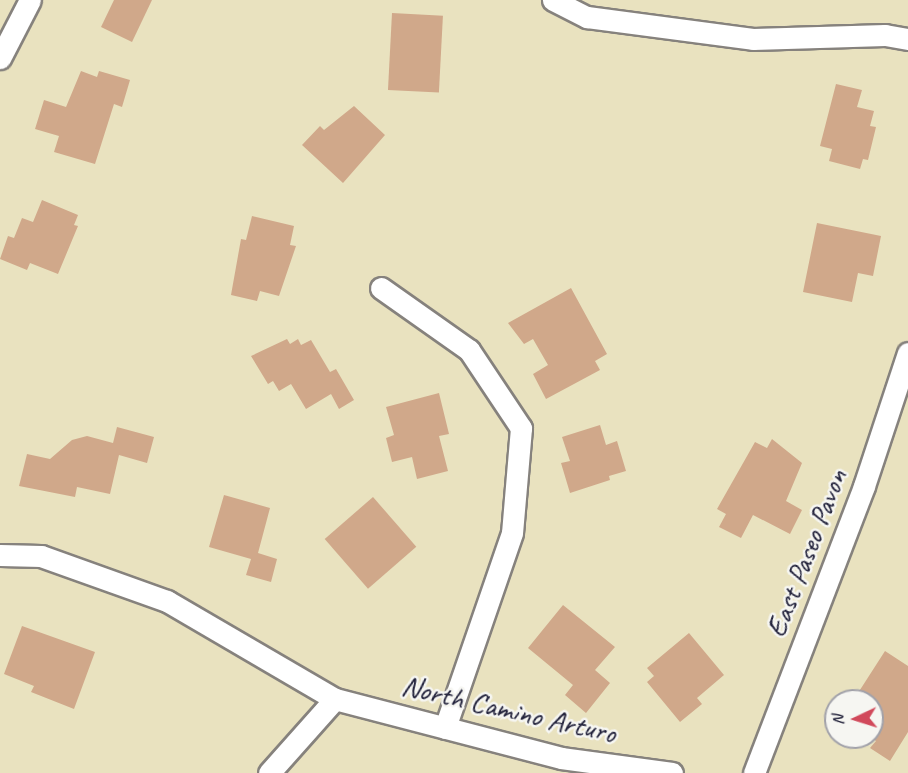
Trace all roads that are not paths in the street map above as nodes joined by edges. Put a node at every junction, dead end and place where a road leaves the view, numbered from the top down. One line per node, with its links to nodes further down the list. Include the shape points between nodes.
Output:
1 (30, 0): 4 (street)
2 (554, 0): 3 (street, via 587,17 753,39 885,35)
3 (908, 39)
4 (0, 58)
5 (381, 288): 9 (street, via 469,350 521,428 512,533)
6 (908, 353): 12 (street, East Paseo Pavon, via 864,486)
7 (0, 555): 8 (street, North Camino Arturo, via 41,556 167,601)
8 (335, 699): 9 (street, North Camino Arturo); 10 (street)
9 (445, 728): 11 (street, North Camino Arturo, via 561,758)
10 (269, 773)
11 (672, 773)
12 (754, 773)

